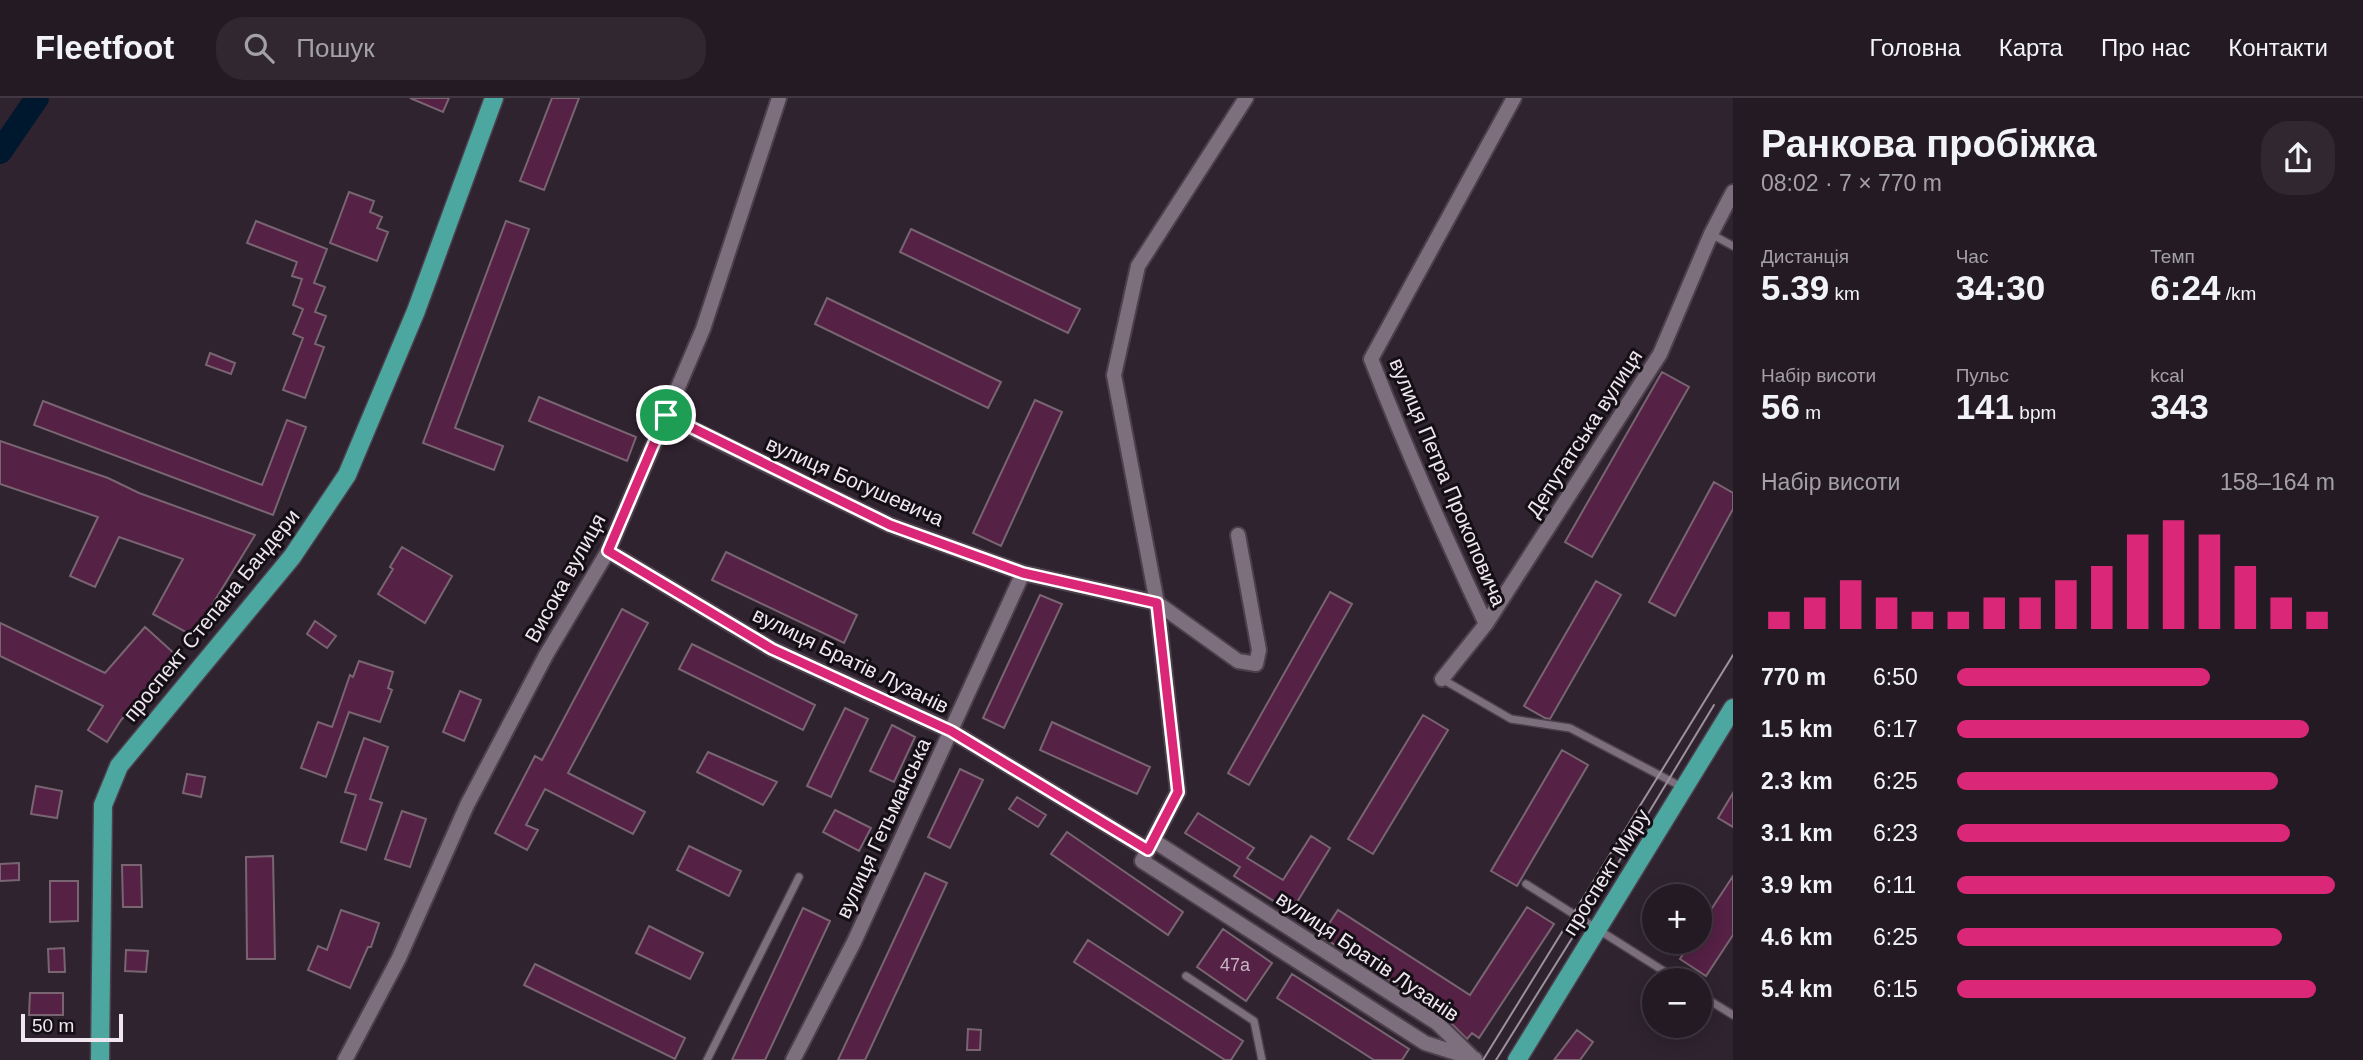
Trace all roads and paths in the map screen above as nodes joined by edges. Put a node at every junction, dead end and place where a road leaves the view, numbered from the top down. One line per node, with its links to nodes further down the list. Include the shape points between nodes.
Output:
1 (494, 98): 26 (main road, проспект Степана Бандери, via 416,311 347,475 292,557 119,766 103,804)
2 (779, 98): 8 (street, Висока вулиця, via 703,329)
3 (1246, 98): 12 (street, via 1138,266 1114,375)
4 (1514, 98): 13 (street, вулиця Петра Прокоповича, via 1371,359)
5 (1733, 192): 6 (street, Депутатська вулиця)
6 (1711, 234): 7 (lane); 13 (street, Депутатська вулиця, via 1660,354)
7 (1733, 246)
8 (666, 415): 10 (street, Висока вулиця); 11 (street, вулиця Богушевича, via 890,525)
9 (1238, 535): 12 (street, вулиця Богушевича, via 1259,650 1256,664 1238,661)
10 (608, 551): 16 (street, вулиця Братів Лузанів, via 772,649); 27 (street, Висока вулиця, via 546,655 467,805 399,958)
11 (1023, 573): 12 (street, вулиця Богушевича); 16 (street, вулиця Гетьманська)
12 (1157, 603): 18 (street, via 1178,792)
13 (1486, 624): 14 (street, Депутатська вулиця)
14 (1442, 679): 17 (lane, via 1511,719 1570,728)
15 (1733, 708): 17 (main road, проспект Миру)
16 (951, 731): 18 (street, вулиця Братів Лузанів); 29 (street, вулиця Гетьманська, via 854,942)
17 (1684, 788): 21 (main road, проспект Миру)
18 (1148, 851): 18 (street, вулиця Братів Лузанів, via 1437,1023 1475,1059 1425,1043)
19 (799, 877): 28 (lane)
20 (1526, 884): 21 (lane)
21 (1597, 930): 22 (lane); 31 (main road, проспект Миру)
22 (1659, 968)
23 (1186, 976): 30 (lane, via 1254,1021)
24 (1712, 1002): 25 (lane)
25 (1733, 1015)
26 (100, 1060)
27 (345, 1060)
28 (707, 1060)
29 (793, 1060)
30 (1262, 1060)
31 (1517, 1060)

